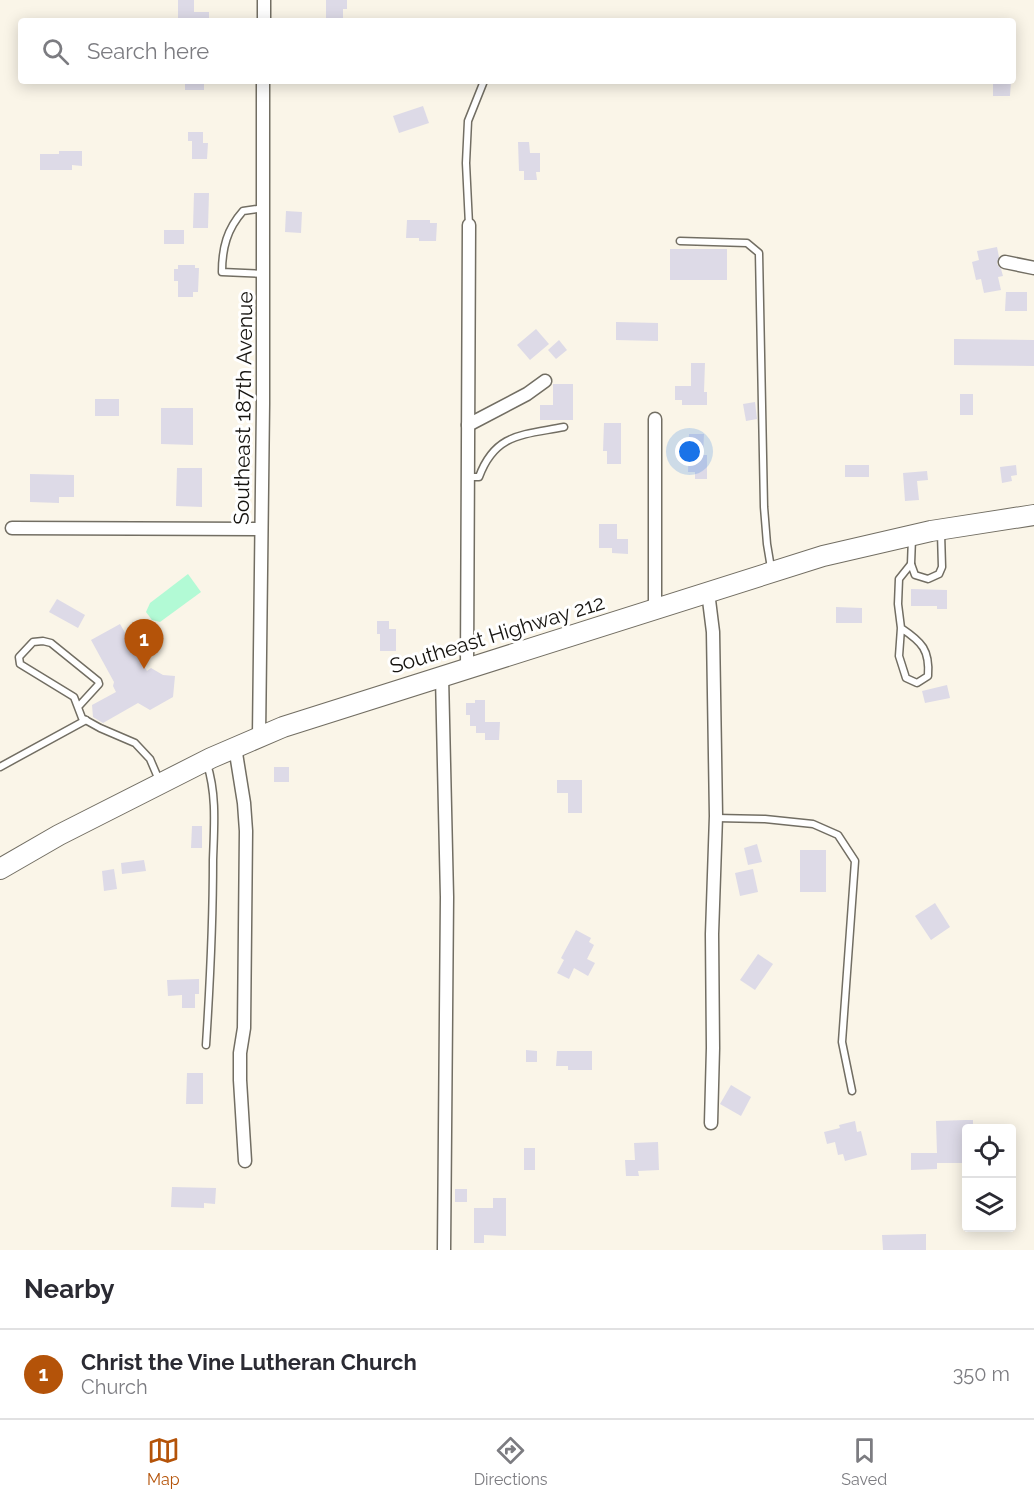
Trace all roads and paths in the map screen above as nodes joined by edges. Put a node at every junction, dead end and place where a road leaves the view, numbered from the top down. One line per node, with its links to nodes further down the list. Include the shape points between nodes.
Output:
1 (264, 0): 2 (street)
2 (264, 18)
3 (263, 84): 5 (street, Southeast 187th Avenue)
4 (483, 84): 6 (lane, via 468,121)
5 (264, 208): 10 (street, Southeast 187th Avenue); 10 (lane, via 243,211 222,249 222,272)
6 (469, 225): 13 (street)
7 (680, 241): 22 (lane, via 747,243 759,253 764,507)
8 (1005, 262): 9 (street)
9 (1034, 268)
10 (264, 274): 18 (street, Southeast 187th Avenue)
11 (544, 381): 13 (street)
12 (655, 419): 24 (street)
13 (468, 425): 15 (street)
14 (564, 427): 15 (lane, via 501,443 479,477)
15 (468, 477): 26 (street)
16 (1034, 515): 19 (highway, Southeast Highway 212)
17 (12, 528): 18 (street)
18 (261, 529): 30 (street, Southeast 187th Avenue)
19 (940, 529): 20 (highway, Southeast Highway 212); 21 (lane, via 943,552 939,574 928,579 915,575)
20 (912, 535): 21 (lane); 22 (highway, Southeast Highway 212)
21 (911, 564): 25 (lane, via 899,579)
22 (772, 572): 23 (highway, Southeast Highway 212)
23 (708, 592): 24 (highway, Southeast Highway 212); 35 (street, via 713,632)
24 (656, 609): 26 (highway, Southeast Highway 212)
25 (901, 628): 25 (lane, via 899,656 906,678 916,683 928,676 930,659 918,640)
26 (467, 668): 27 (highway, Southeast Highway 212)
27 (442, 676): 30 (highway, Southeast Highway 212); 41 (street, via 447,897)
28 (78, 707): 28 (lane, via 74,698 20,664 19,657 33,642 51,643 98,681); 29 (lane)
29 (86, 720): 33 (lane); 34 (lane, via 135,743 150,759)
30 (260, 736): 31 (highway, Southeast Highway 212)
31 (235, 747): 32 (highway, Southeast Highway 212); 40 (street, via 246,831 244,1028 240,1053)
32 (206, 761): 34 (highway, Southeast Highway 212); 37 (lane, via 214,804 213,927)
33 (0, 767)
34 (160, 783): 36 (highway, Southeast Highway 212)
35 (716, 818): 38 (lane, via 813,824 838,836 855,861 842,1042); 39 (street)
36 (0, 869)
37 (206, 1045)
38 (852, 1091)
39 (711, 1123)
40 (245, 1161)
41 (444, 1250)

